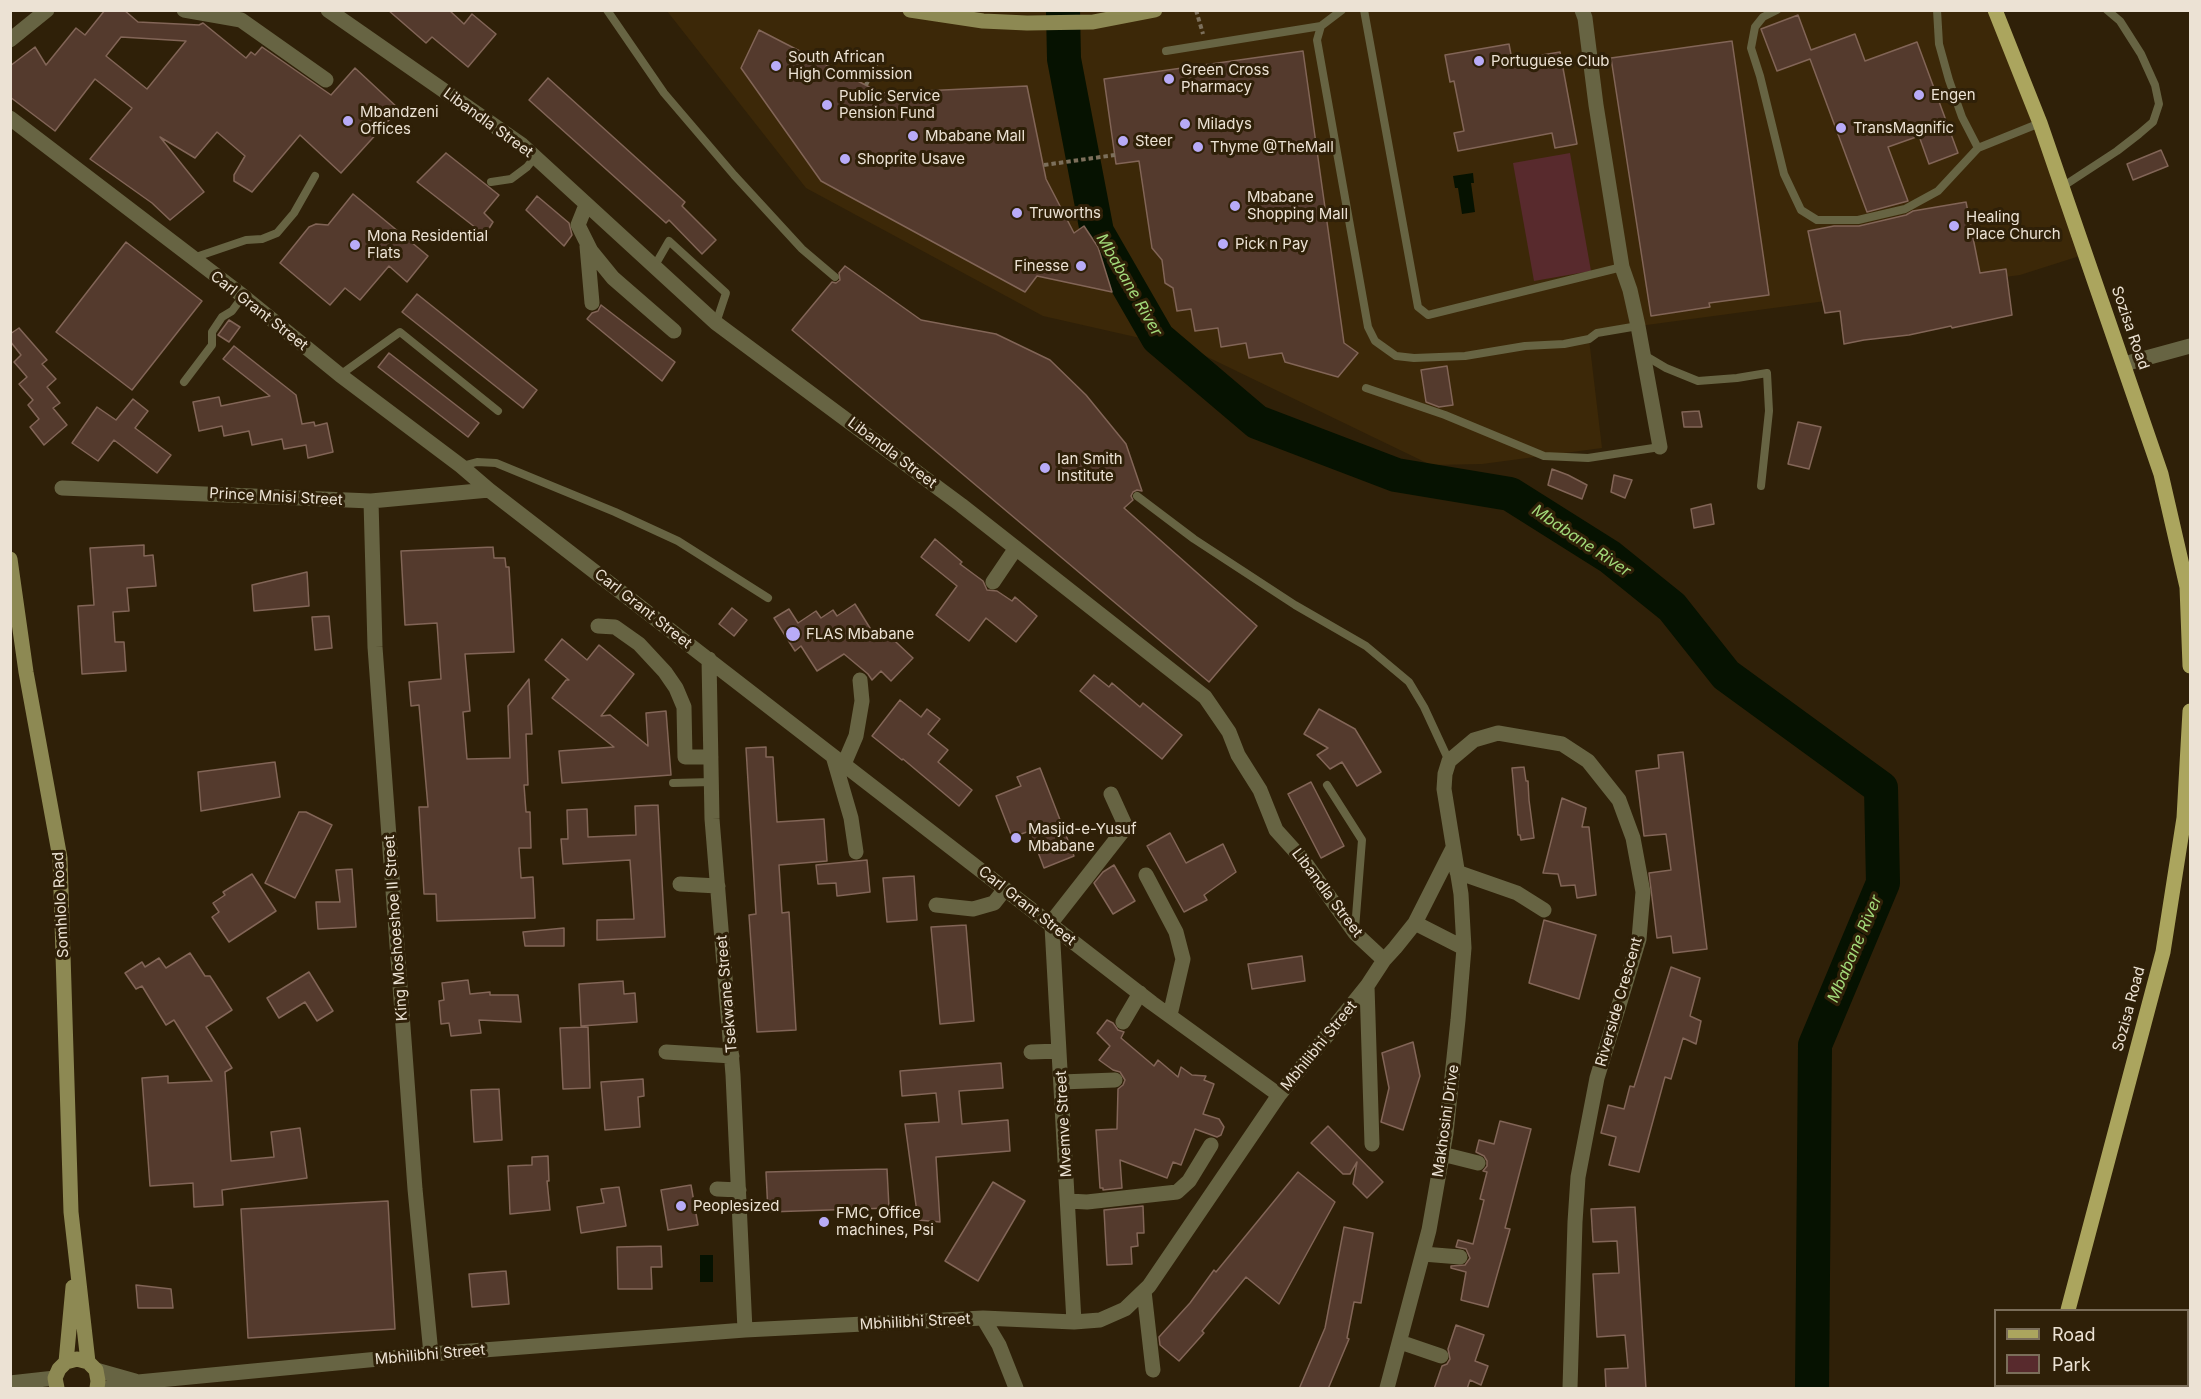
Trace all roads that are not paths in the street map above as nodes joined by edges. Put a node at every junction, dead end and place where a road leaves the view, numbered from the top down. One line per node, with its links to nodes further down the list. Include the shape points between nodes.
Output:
1 (47, 10): 15 (street)
2 (184, 10): 17 (street, via 241,20)
3 (328, 10): 21 (street, Libandla Street)
4 (607, 10): 30 (lane, via 664,93 726,166 802,249)
5 (910, 10): 6 (main road, via 1027,23 1093,22)
6 (1155, 10)
7 (1342, 10): 14 (lane)
8 (1364, 10): 29 (lane, via 1418,308 1428,315)
9 (1582, 10): 29 (street)
10 (1777, 10): 20 (lane, via 1763,17 1755,27 1751,48 1784,174 1801,210 1817,220 1858,220 1905,209 1938,191)
11 (1937, 10): 20 (lane, via 1939,44 1949,80)
12 (1995, 10): 19 (main road, Sozisa Road)
13 (2107, 10): 24 (lane, via 2120,21 2141,54 2159,104 2153,122 2139,134)
14 (1321, 26): 16 (lane); 34 (lane, via 1317,40 1368,327 1375,341 1396,356 1465,356 1564,344)
15 (10, 40)
16 (1166, 51)
17 (326, 80)
18 (10, 118): 27 (street, Carl Grant Street)
19 (2040, 123): 20 (lane); 24 (main road, Sozisa Road)
20 (1978, 148)
21 (535, 157): 23 (lane, via 511,179); 25 (street, Libandla Street)
22 (315, 176): 27 (lane, via 294,213 277,233)
23 (491, 182)
24 (2062, 187): 38 (main road, Sozisa Road)
25 (586, 205): 26 (street, via 578,225); 28 (street, Libandla Street)
26 (587, 243): 32 (street); 35 (street, via 613,278)
27 (192, 258): 31 (street, Carl Grant Street)
28 (654, 267): 33 (street, Libandla Street); 33 (lane, via 669,241 726,293)
29 (1622, 267): 34 (street)
30 (836, 277)
31 (243, 296): 39 (street, Carl Grant Street); 40 (lane, via 232,312 222,317 212,332 212,345)
32 (592, 303)
33 (716, 323): 50 (street, Libandla Street)
34 (1638, 326): 37 (street)
35 (674, 331)
36 (2190, 346): 38 (street)
37 (1643, 354): 43 (street); 45 (lane, via 1698,381 1767,373 1769,411)
38 (2124, 364): 56 (main road, Sozisa Road, via 2161,474 2187,587)
39 (340, 375): 42 (lane, via 400,332); 44 (street, Carl Grant Street)
40 (184, 382)
41 (1366, 388): 43 (lane, via 1544,456 1588,458)
42 (498, 411)
43 (1660, 447)
44 (461, 466): 47 (street, Carl Grant Street); 53 (lane, via 496,463 528,475 678,541)
45 (1761, 486)
46 (62, 488): 49 (street, Prince Mnisi Street)
47 (489, 490): 49 (street, Prince Mnisi Street); 55 (street, Carl Grant Street)
48 (1137, 496): 61 (lane, via 1203,545 1366,646 1409,682)
49 (371, 501): 107 (street, King Moshoeshoe II Street, via 375,647)
50 (1016, 548): 52 (street); 77 (street, Libandla Street, via 1205,697 1260,790 1276,830 1304,861)
51 (10, 559): 98 (main road, Somhlolo Road, via 60,858 71,1212)
52 (993, 582)
53 (768, 598)
54 (598, 626): 59 (street, via 623,632 665,672 684,707 685,757)
55 (708, 659): 59 (street, Tsekwane Street); 60 (street, Carl Grant Street)
56 (2190, 666)
57 (860, 680): 60 (street, via 862,701 856,736)
58 (2190, 711): 102 (main road, Sozisa Road, via 2184,818 2163,952)
59 (711, 757): 62 (street, Tsekwane Street)
60 (839, 760): 67 (street); 72 (street, Carl Grant Street)
61 (1449, 761): 66 (street, via 1444,789); 119 (street, Riverside Crescent, via 1474,740 1498,733 1562,744 1588,761 1619,800 1634,838 1643,892 1639,939 1597,1078 1578,1177)
62 (712, 782): 63 (lane); 71 (street, Tsekwane Street)
63 (673, 783)
64 (1327, 785): 77 (lane, via 1362,840)
65 (1111, 794): 76 (street, via 1126,827)
66 (1453, 848): 68 (street, Makhosini Drive); 75 (street, Mbhilibhi Street)
67 (856, 852)
68 (1457, 872): 74 (street, via 1517,893); 78 (street, Makhosini Drive)
69 (1146, 875): 82 (street, via 1176,932 1183,958)
70 (680, 884): 71 (street)
71 (718, 886): 87 (street, Tsekwane Street)
72 (1005, 889): 73 (street, via 994,903 973,909); 76 (street, Carl Grant Street)
73 (936, 905)
74 (1544, 910)
75 (1414, 923): 78 (street); 79 (street, Mbhilibhi Street)
76 (1051, 925): 81 (street, Carl Grant Street); 84 (street, Mvemve Street)
77 (1355, 933): 79 (street, Libandla Street)
78 (1464, 948): 93 (street, Makhosini Drive)
79 (1384, 960): 80 (street, Mbhilibhi Street)
80 (1368, 986): 90 (street, Mbhilibhi Street); 91 (street)
81 (1140, 993): 82 (street, Carl Grant Street); 83 (street)
82 (1170, 1015): 90 (street, Carl Grant Street)
83 (1123, 1022)
84 (1059, 1051): 86 (street); 89 (street, Mvemve Street)
85 (666, 1052): 87 (street)
86 (1031, 1052)
87 (732, 1056): 96 (street, Tsekwane Street)
88 (1115, 1080): 89 (street)
89 (1061, 1082): 97 (street, Mvemve Street)
90 (1279, 1095): 101 (street, Mbhilibhi Street)
91 (1372, 1144)
92 (1211, 1145): 97 (street, via 1189,1182 1177,1192)
93 (1442, 1154): 94 (street); 99 (street, Makhosini Drive)
94 (1478, 1163)
95 (717, 1189): 96 (street)
96 (739, 1190): 105 (street, Tsekwane Street)
97 (1068, 1201): 104 (street, Mvemve Street)
98 (76, 1254): 109 (main road, Somhlolo Road); 110 (main road, Somhlolo Road)
99 (1423, 1254): 100 (street); 106 (street, Makhosini Drive)
100 (1460, 1257)
101 (1144, 1291): 104 (street, Mbhilibhi Street, via 1125,1309 1100,1320); 111 (street)
102 (2069, 1309)
103 (983, 1318): 104 (street, Mbhilibhi Street); 105 (street, Mbhilibhi Street); 117 (street)
104 (1074, 1322)
105 (745, 1330): 107 (street, Mbhilibhi Street)
106 (1400, 1342): 108 (street); 118 (street, Makhosini Drive)
107 (431, 1354): 112 (street, Mbhilibhi Street)
108 (1441, 1356)
109 (66, 1362): 110 (main road, via 77,1359); 114 (main road, Somhlolo Road)
110 (92, 1366): 112 (street, Mbhilibhi Street); 115 (main road, Somhlolo Road)
111 (1153, 1370)
112 (138, 1382): 116 (street, Mbhilibhi Street)
113 (10, 1383): 114 (street)
114 (56, 1383)
115 (97, 1389)
116 (108, 1389)
117 (1017, 1389)
118 (1387, 1389)
119 (1570, 1389)

